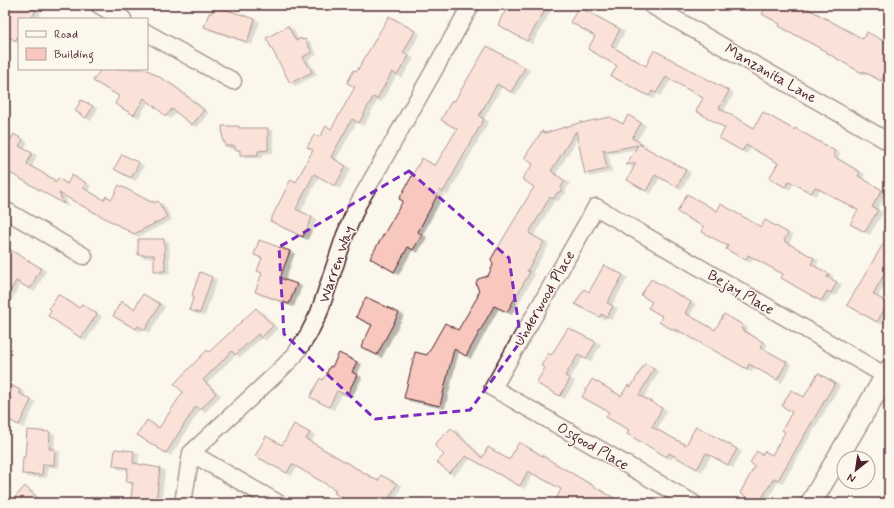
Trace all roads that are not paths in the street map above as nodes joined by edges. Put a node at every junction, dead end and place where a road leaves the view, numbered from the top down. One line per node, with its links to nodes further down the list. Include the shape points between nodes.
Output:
1 (99, 5): 4 (street)
2 (471, 5): 13 (street, Warren Way, via 358,204 319,314 308,335 294,356)
3 (652, 5): 7 (street, Manzanita Lane)
4 (121, 18)
5 (148, 33): 6 (street)
6 (233, 81)
7 (889, 142)
8 (596, 207): 11 (street, Bejay Place); 12 (street, Underwood Place)
9 (5, 210): 10 (street)
10 (84, 256)
11 (887, 373): 17 (main road)
12 (493, 388): 16 (street, Osgood Place)
13 (191, 453): 14 (street); 15 (street)
14 (184, 503)
15 (278, 503)
16 (692, 503)
17 (811, 503)

